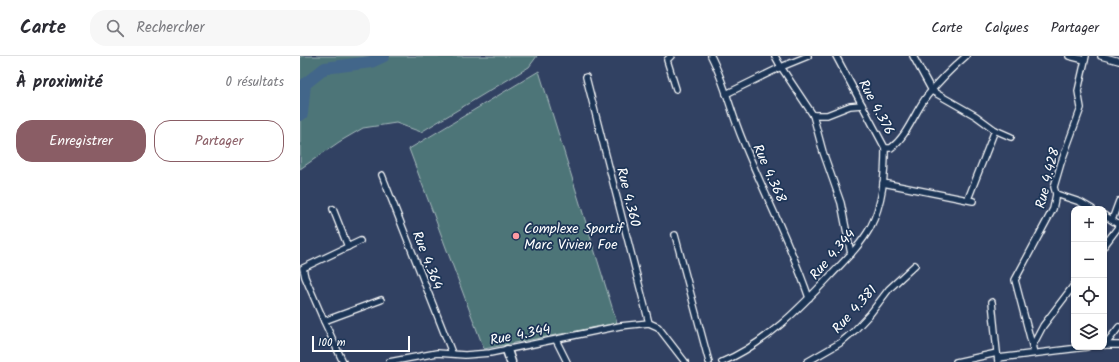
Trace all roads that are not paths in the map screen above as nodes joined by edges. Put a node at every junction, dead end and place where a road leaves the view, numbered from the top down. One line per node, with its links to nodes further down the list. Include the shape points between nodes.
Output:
1 (671, 56): 14 (street, via 667,60)
2 (711, 56): 16 (street, Rue 4.368)
3 (776, 56): 12 (street)
4 (808, 56): 12 (street)
5 (836, 56): 17 (street, Rue 4.376)
6 (913, 56): 15 (street)
7 (966, 56): 15 (street, via 949,70)
8 (1069, 56): 10 (street)
9 (1101, 56): 11 (street)
10 (1086, 58): 24 (street, Rue 4.428, via 1078,91 1080,108 1054,187)
11 (1119, 61)
12 (780, 67): 16 (street); 18 (street)
13 (586, 77): 42 (street, Rue 4.360)
14 (676, 89)
15 (932, 91): 19 (street); 21 (street, via 899,142 891,148)
16 (726, 94): 38 (street, Rue 4.368, via 742,140)
17 (862, 105): 18 (street, via 850,106 827,115); 21 (street, Rue 4.376)
18 (814, 115): 35 (street, via 823,152 841,203)
19 (996, 130): 20 (street); 23 (street, via 970,200)
20 (1011, 137)
21 (885, 148): 23 (street, Rue 4.344)
22 (382, 174): 51 (street, Rue 4.364)
23 (883, 183): 35 (street, Rue 4.344, via 880,203 870,228)
24 (1056, 194): 26 (street); 46 (street, Rue 4.428, via 1053,210 1015,280)
25 (1119, 201): 29 (street)
26 (1087, 206)
27 (333, 209): 34 (street)
28 (1107, 217): 29 (street)
29 (1112, 220): 30 (street)
30 (1119, 225): 33 (street)
31 (675, 235): 60 (street)
32 (360, 241): 34 (street)
33 (1107, 242)
34 (348, 247): 41 (street, via 303,268 304,277)
35 (851, 254): 38 (street, Rue 4.344)
36 (915, 266): 54 (street, Rue 4.381, via 889,289 854,331)
37 (1071, 289): 46 (street, via 1043,326)
38 (809, 298): 61 (street, Rue 4.344, via 757,343)
39 (381, 300): 41 (street)
40 (992, 302): 53 (street)
41 (324, 322): 55 (street)
42 (650, 323): 44 (street, Rue 4.344, via 620,326); 59 (street, via 658,327)
43 (1119, 327): 45 (street)
44 (556, 340): 50 (street, Rue 4.344); 58 (street)
45 (1107, 341)
46 (1033, 345): 52 (street, Rue 4.428)
47 (1107, 345): 48 (street)
48 (1119, 345)
49 (1071, 349): 52 (street)
50 (507, 350): 51 (street, Rue 4.344, via 465,355); 57 (street)
51 (452, 353): 56 (street, Rue 4.344, via 437,352)
52 (1034, 353): 53 (street)
53 (998, 358): 63 (street)
54 (815, 360): 62 (street, Rue 4.381)
55 (343, 362)
56 (389, 362)
57 (511, 362)
58 (567, 362)
59 (685, 362)
60 (709, 362)
61 (722, 362)
62 (807, 362)
63 (956, 362)

